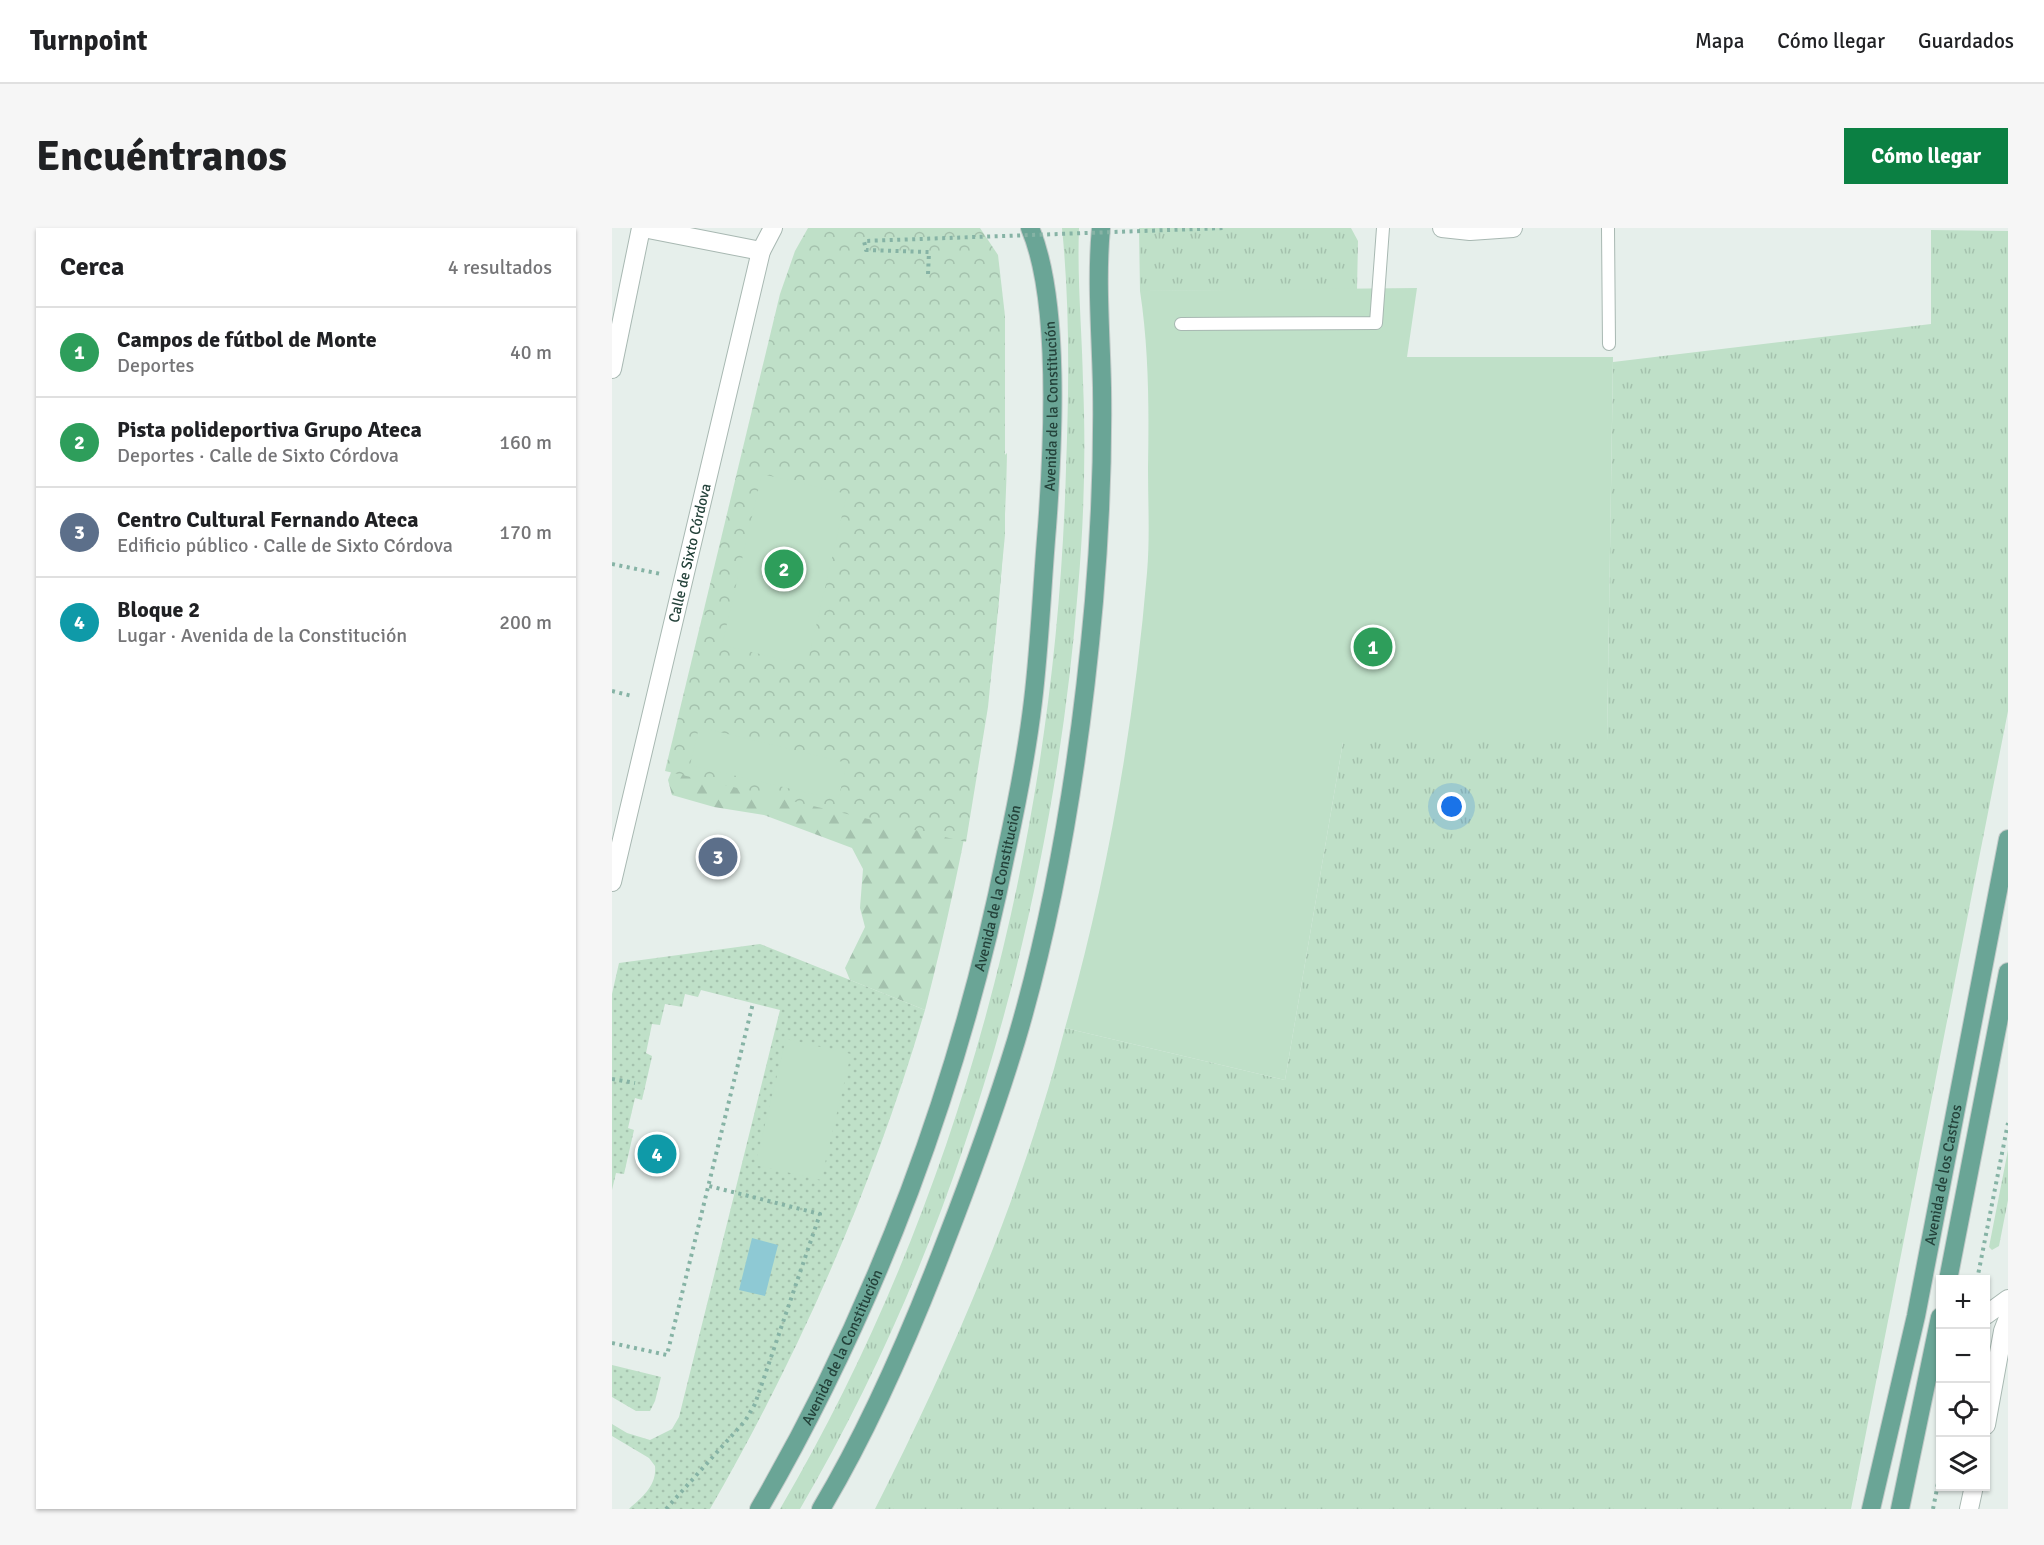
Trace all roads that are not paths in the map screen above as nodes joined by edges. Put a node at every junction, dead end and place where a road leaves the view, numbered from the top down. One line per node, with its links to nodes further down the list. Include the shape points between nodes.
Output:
1 (642, 228): 9 (street); 12 (street)
2 (773, 228): 9 (street, Calle de Sixto Córdova)
3 (1029, 228): 23 (main road, Avenida de la Constitución, via 1039,250 1048,313 1050,488 1033,702 993,920 931,1132 867,1299)
4 (1101, 228): 24 (main road, via 1098,263 1102,473 1094,601 1069,803 1043,932 1016,1040 981,1150 924,1298)
5 (1383, 228): 10 (lane, via 1376,323)
6 (1442, 228): 7 (street)
7 (1513, 228)
8 (1608, 228): 11 (lane)
9 (761, 251): 14 (street, Calle de Sixto Córdova)
10 (1181, 324)
11 (1609, 344)
12 (612, 369)
13 (2008, 839): 25 (main road, Avenida de los Castros, via 1916,1316)
14 (612, 882)
15 (2008, 972): 16 (main road, Avenida de los Castros)
16 (1949, 1275)
17 (2008, 1299): 18 (street)
18 (1990, 1312)
19 (2008, 1317): 21 (street)
20 (1936, 1351): 26 (main road)
21 (1990, 1403)
22 (1973, 1491): 27 (street)
23 (759, 1509)
24 (821, 1509)
25 (1871, 1509)
26 (1900, 1509)
27 (1970, 1509)

